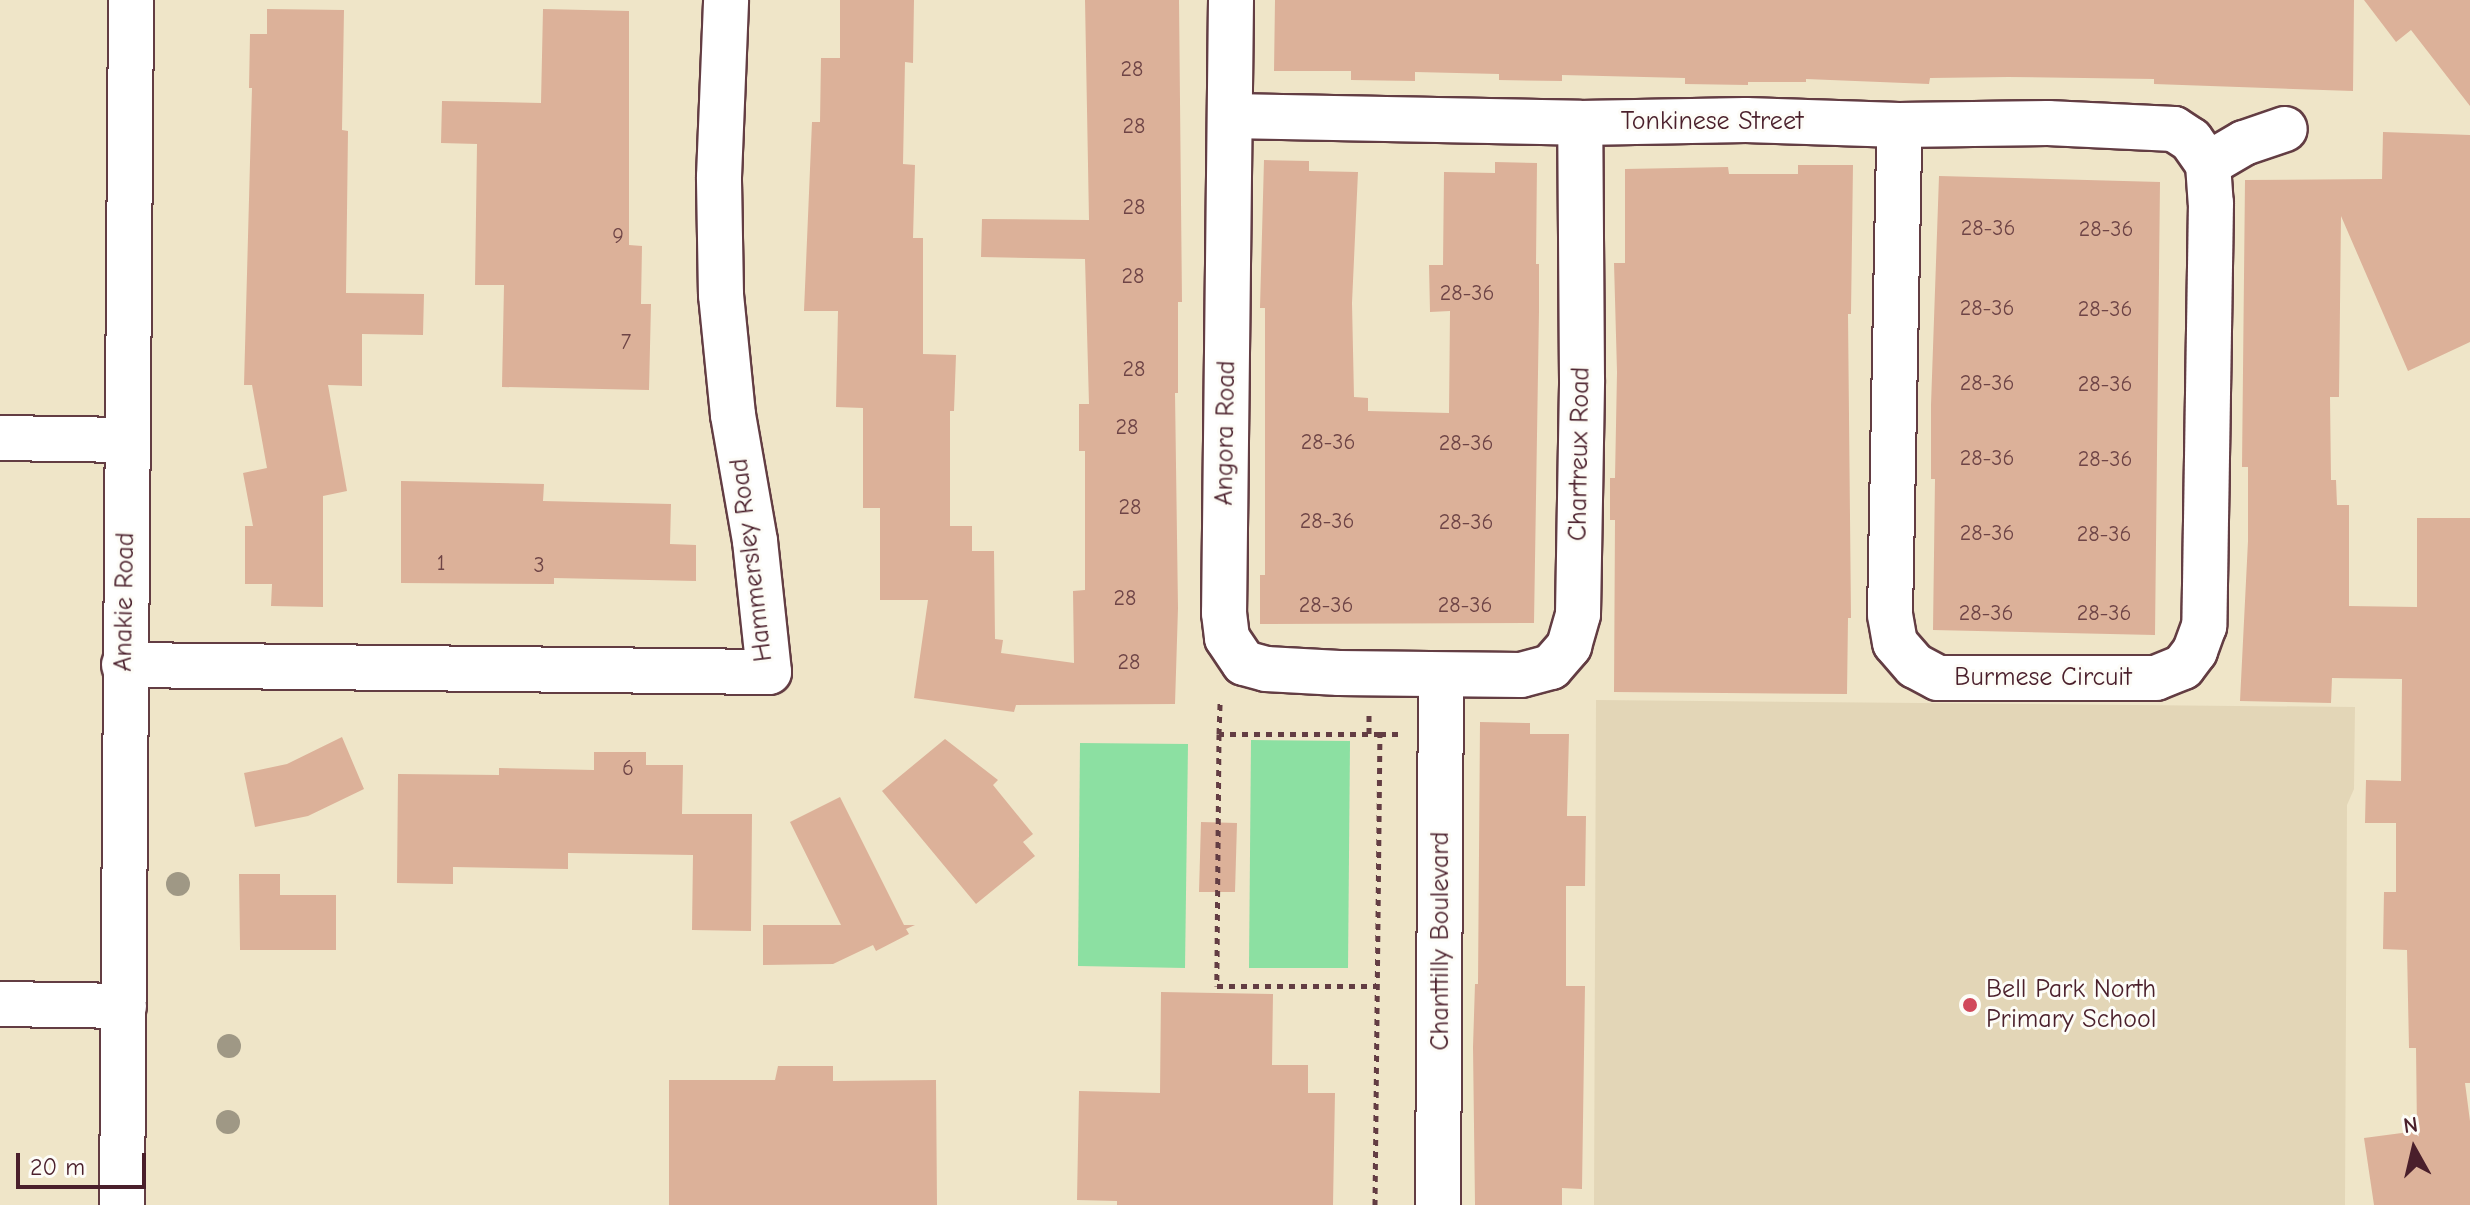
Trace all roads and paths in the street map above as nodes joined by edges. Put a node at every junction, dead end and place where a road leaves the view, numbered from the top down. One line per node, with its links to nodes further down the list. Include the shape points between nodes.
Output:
1 (131, 0): 10 (street, Anakie Road)
2 (726, 0): 11 (street, Hammersley Road, via 721,295 769,672)
3 (1231, 0): 4 (street, Angora Road)
4 (1230, 116): 5 (street, Tonkinese Street); 12 (street, Angora Road, via 1227,638 1244,663 1266,669)
5 (1580, 123): 6 (street, Tonkinese Street, via 1746,120); 12 (street, Chartreux Road, via 1578,614 1569,646 1551,667 1521,675)
6 (1899, 125): 8 (street, Tonkinese Street, via 2048,123 2174,129); 8 (street, Burmese Circuit, via 1890,615 1895,643 1915,666 1938,678 2156,678 2183,667 2195,651 2204,626)
7 (2285, 129): 8 (street)
8 (2200, 152)
9 (0, 438): 10 (street)
10 (127, 440): 11 (street, Anakie Road)
11 (124, 665): 15 (street, Anakie Road)
12 (1441, 676): 18 (street, Chanttilly Boulevard)
13 (1377, 986): 13 (path, via 1380,734 1219,734 1217,986); 17 (path)
14 (0, 1004): 15 (street)
15 (124, 1006): 16 (street, Anakie Road)
16 (122, 1205)
17 (1375, 1205)
18 (1438, 1205)

